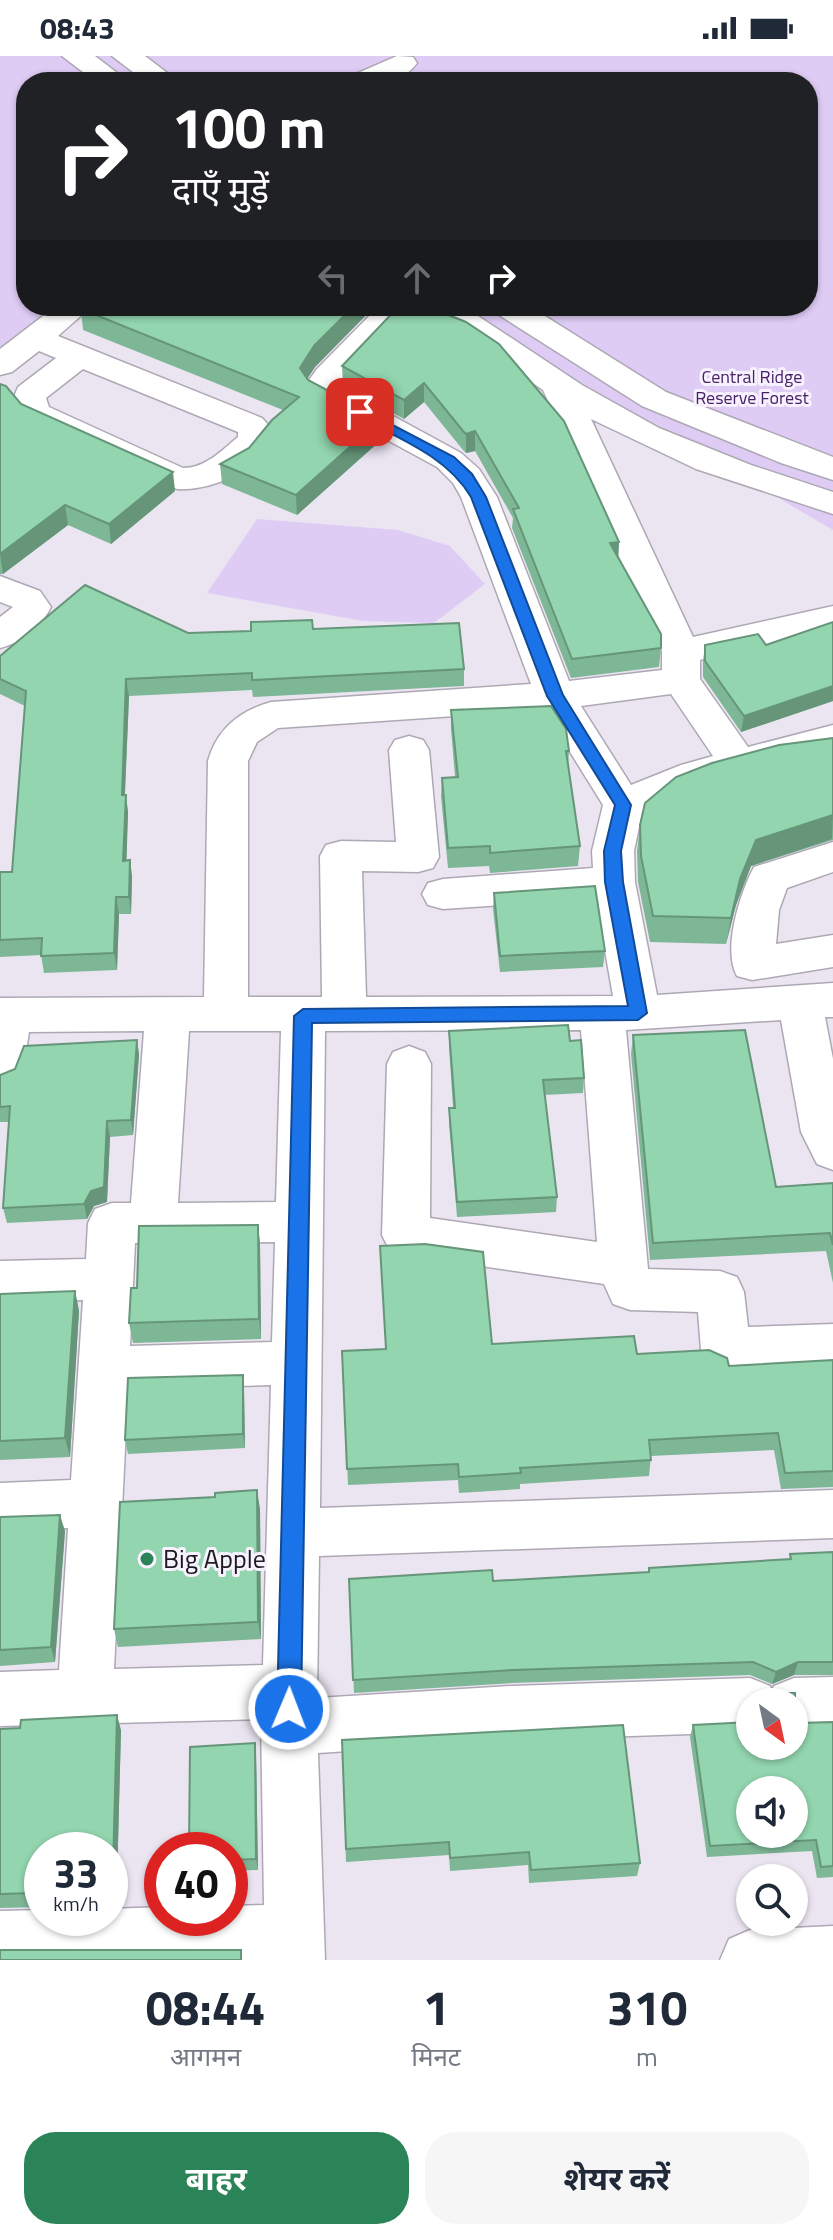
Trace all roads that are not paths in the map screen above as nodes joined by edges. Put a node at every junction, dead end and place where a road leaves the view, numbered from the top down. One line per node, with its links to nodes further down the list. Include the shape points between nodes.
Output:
1 (76, 56): 4 (street)
2 (126, 56): 5 (street)
3 (403, 63): 6 (street)
4 (100, 72)
5 (150, 72)
6 (383, 72)
7 (63, 316): 11 (street)
8 (387, 316): 21 (street, via 329,376 322,391 449,460 467,477)
9 (456, 316): 14 (street)
10 (523, 316): 15 (street, via 654,399)
11 (35, 338): 12 (street); 13 (street)
12 (80, 356): 12 (street, via 250,425 257,431 254,441 209,477 177,478 37,414 28,404 30,394)
13 (0, 365)
14 (557, 383): 16 (street, via 673,446); 20 (street)
15 (833, 469)
16 (833, 503)
17 (0, 588): 19 (street, via 27,599 32,607)
18 (833, 618): 20 (street)
19 (0, 636)
20 (681, 666): 21 (street); 24 (street)
21 (555, 696): 25 (street); 32 (street, via 271,715 252,723 232,744 228,761)
22 (833, 739): 24 (street)
23 (409, 750): 35 (street, via 418,857 341,856)
24 (739, 764): 25 (street, via 695,775)
25 (623, 805): 27 (street, via 613,851)
26 (833, 857): 29 (street, via 769,878 758,910 752,964)
27 (614, 882): 28 (street); 33 (street)
28 (443, 894)
29 (833, 951)
30 (817, 1001): 33 (street); 38 (street, via 824,1132)
31 (168, 1013): 32 (street); 34 (street); 39 (street)
32 (226, 1013): 35 (street)
33 (620, 1014): 35 (street); 41 (street)
34 (5, 1015): 37 (street)
35 (324, 1016): 40 (street)
36 (409, 1064): 41 (street, via 406,1235)
37 (0, 1071)
38 (833, 1151)
39 (153, 1222): 40 (street); 42 (street, via 112,1223)
40 (299, 1222): 45 (street)
41 (623, 1266): 44 (street, via 630,1289 720,1292 726,1350)
42 (109, 1279): 43 (street); 46 (street)
43 (0, 1282)
44 (833, 1345)
45 (297, 1363): 46 (street); 50 (street)
46 (104, 1368): 47 (street)
47 (96, 1503): 48 (street); 51 (street)
48 (0, 1507)
49 (833, 1514): 50 (street)
50 (295, 1533): 56 (street)
51 (85, 1697): 52 (street); 56 (street)
52 (0, 1699)
53 (833, 1704): 55 (street)
54 (736, 1705): 56 (street, via 512,1713)
55 (808, 1705)
56 (289, 1709): 58 (street)
57 (0, 1941): 58 (street)
58 (295, 1947)
59 (833, 1956): 60 (street)
60 (750, 1960)

